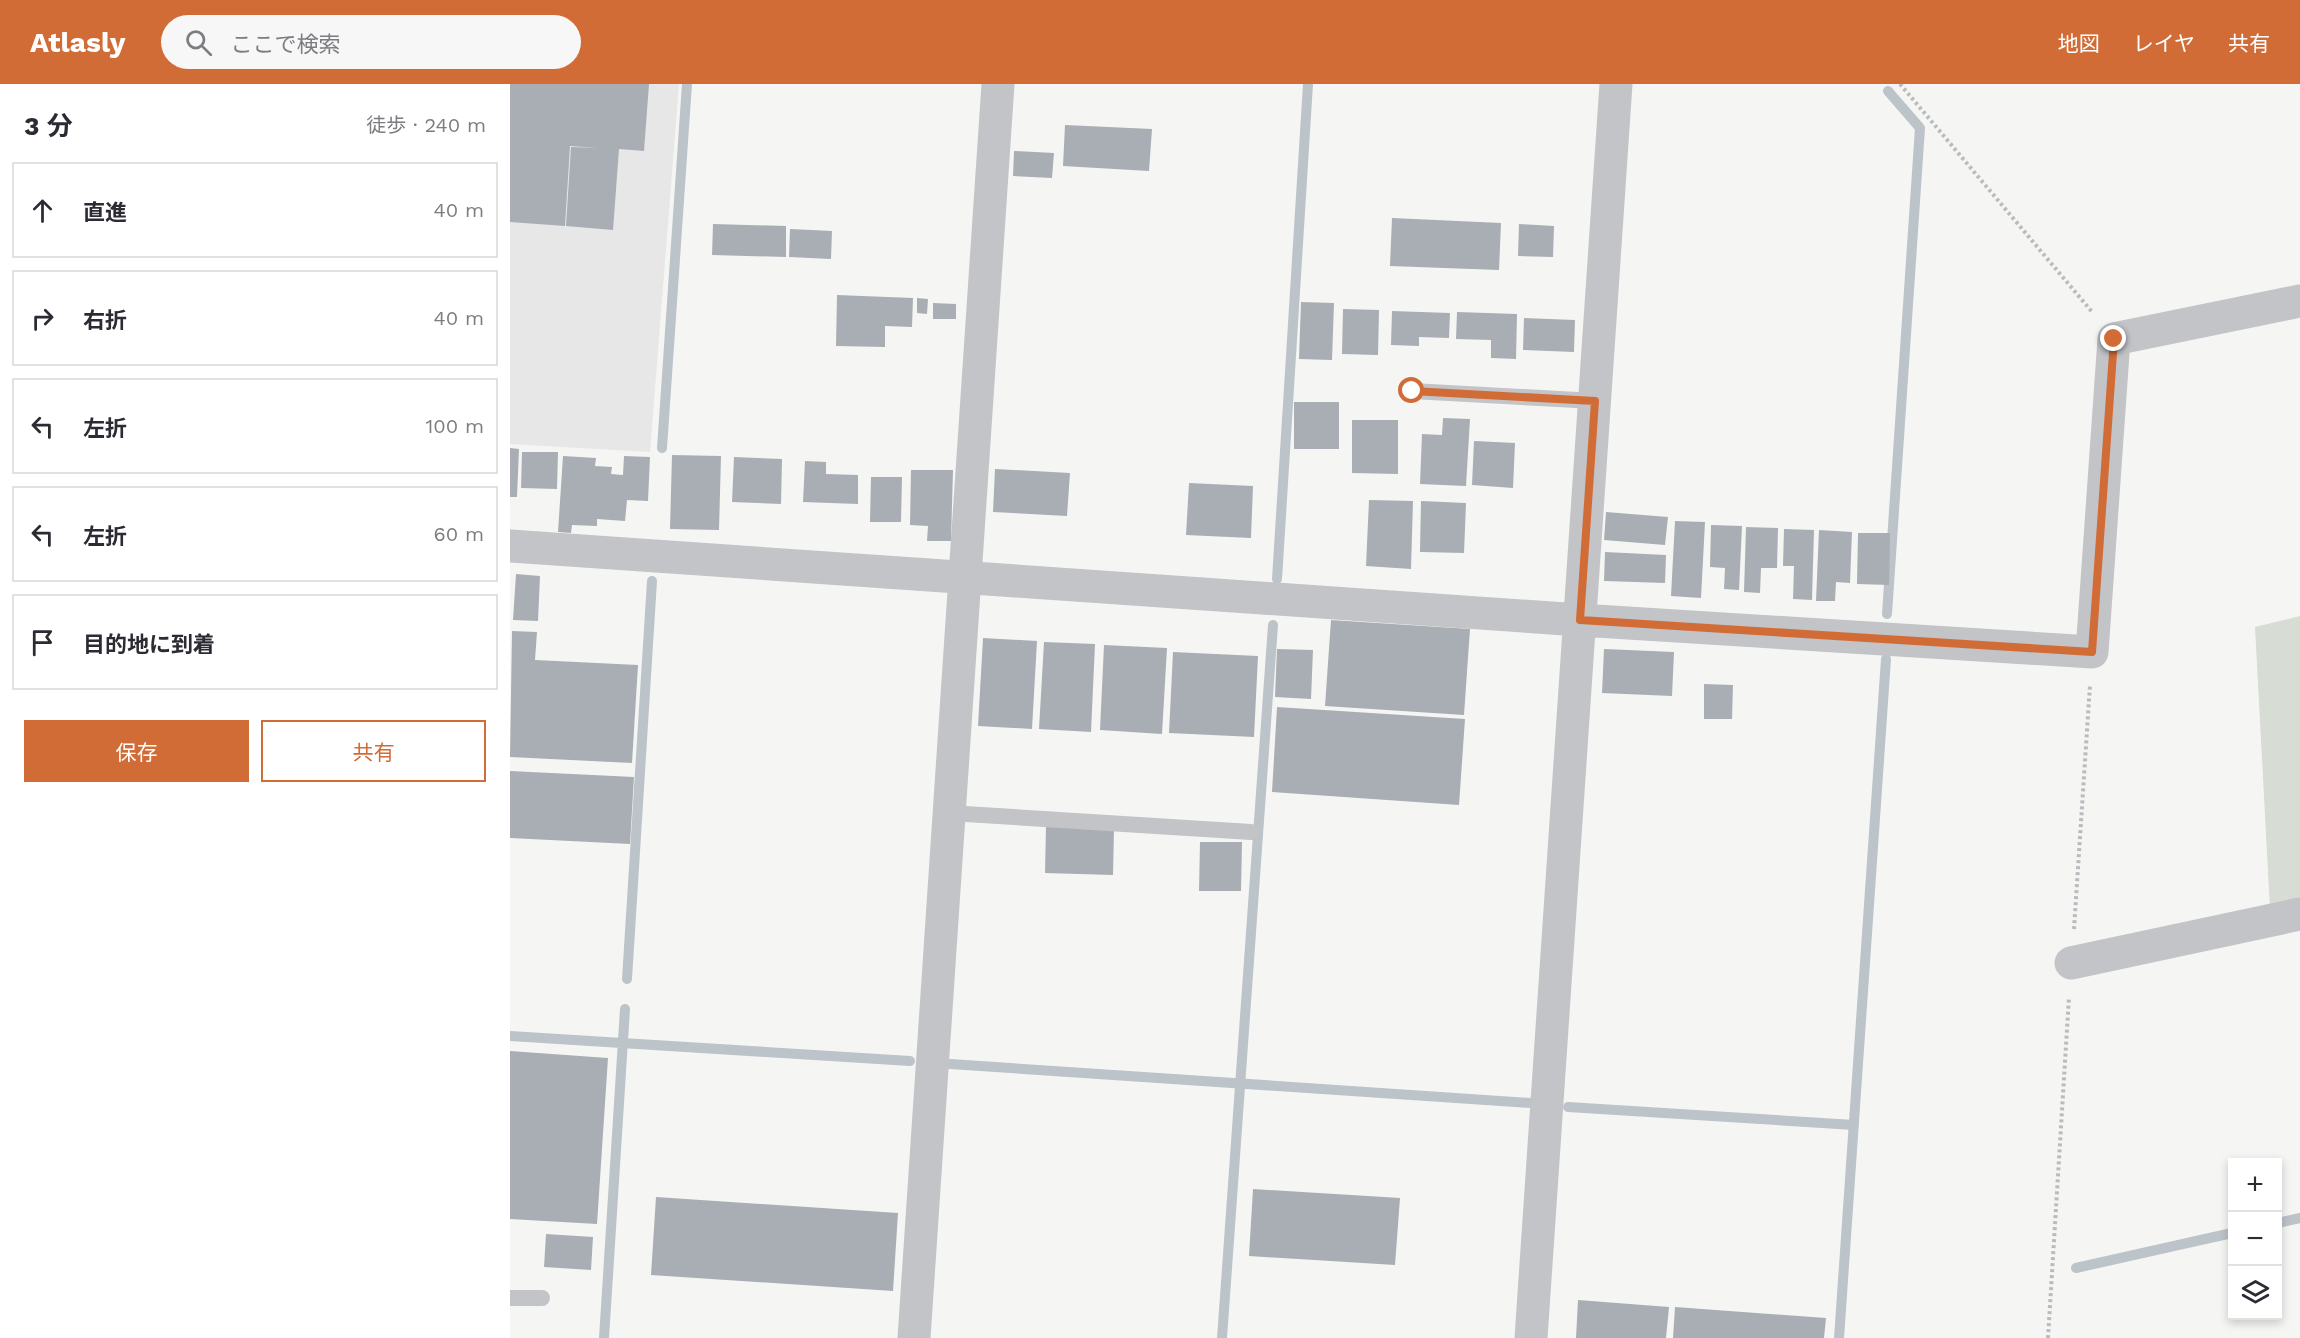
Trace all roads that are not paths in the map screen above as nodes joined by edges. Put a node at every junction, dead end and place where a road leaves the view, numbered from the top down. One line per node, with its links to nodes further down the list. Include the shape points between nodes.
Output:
1 (998, 84): 7 (street)
2 (1616, 84): 5 (street)
3 (2300, 301): 8 (street, via 2114,339 2092,652)
4 (1412, 391): 5 (lane)
5 (1595, 401): 8 (street)
6 (510, 546): 7 (street)
7 (966, 579): 8 (street); 9 (street)
8 (1580, 620): 16 (street)
9 (949, 813): 10 (lane); 15 (street)
10 (1251, 832)
11 (2300, 914): 12 (street)
12 (2071, 963)
13 (510, 1298): 14 (lane)
14 (542, 1298)
15 (914, 1338)
16 (1531, 1338)

